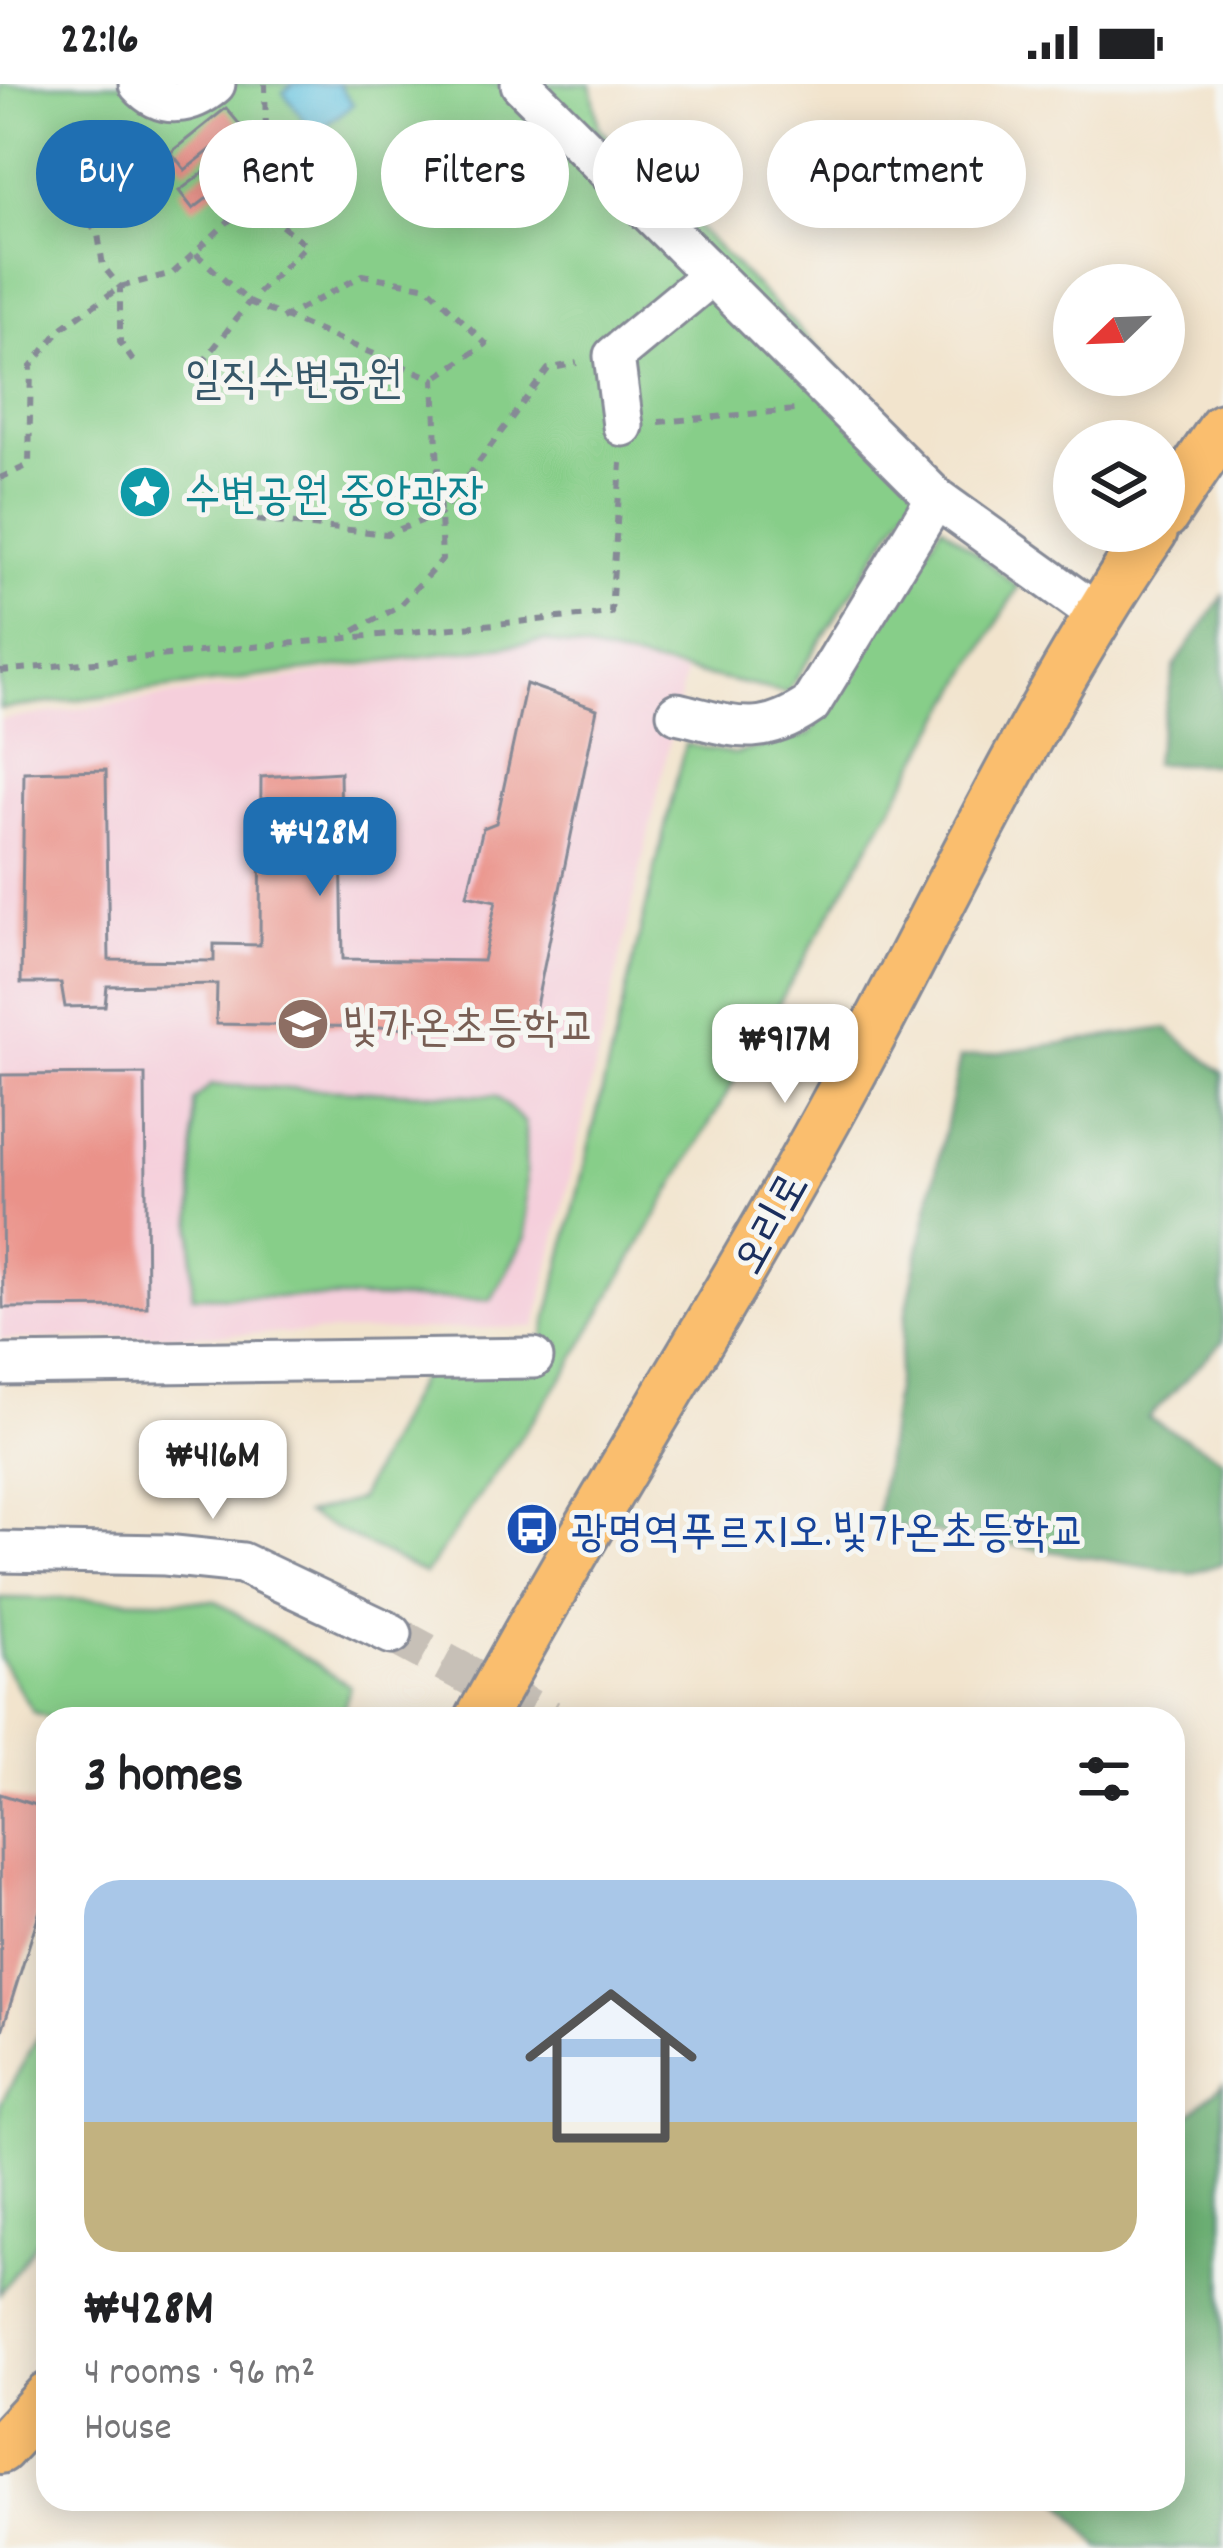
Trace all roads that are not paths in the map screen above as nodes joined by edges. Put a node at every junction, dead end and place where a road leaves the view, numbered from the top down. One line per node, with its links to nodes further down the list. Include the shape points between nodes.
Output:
1 (139, 84): 2 (street, via 164,103 184,102)
2 (214, 84)
3 (521, 84): 4 (street)
4 (712, 275): 5 (street, via 614,356); 8 (street)
5 (623, 426)
6 (1223, 428): 7 (main road)
7 (1185, 484)
8 (936, 498): 10 (street); 11 (street, via 809,705 755,730)
9 (1140, 552): 10 (main road, 오리로)
10 (1100, 616): 16 (main road, 오리로, via 1032,726 678,1382)
11 (677, 713)
12 (533, 1358): 13 (street)
13 (0, 1365)
14 (0, 1552): 15 (street, via 242,1563)
15 (392, 1634)
16 (487, 1707)
17 (36, 2410): 18 (main road)
18 (0, 2449)

